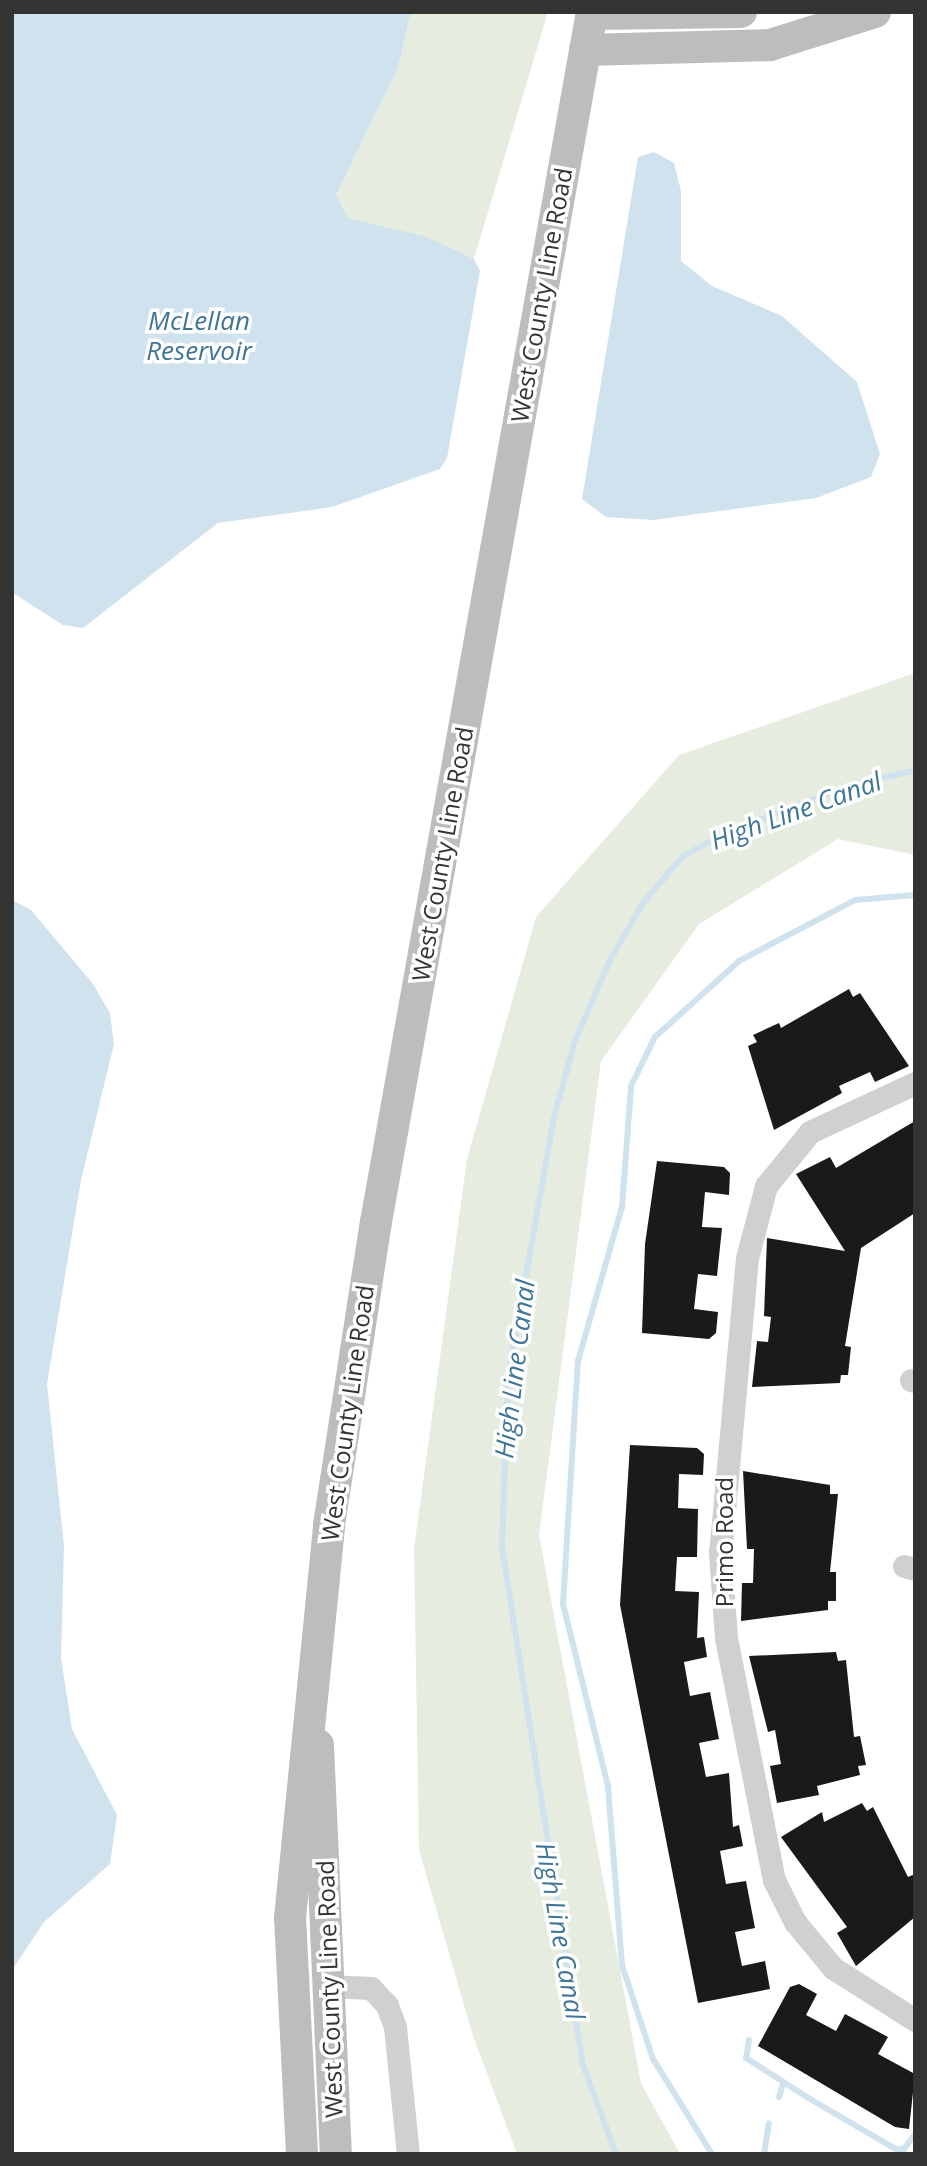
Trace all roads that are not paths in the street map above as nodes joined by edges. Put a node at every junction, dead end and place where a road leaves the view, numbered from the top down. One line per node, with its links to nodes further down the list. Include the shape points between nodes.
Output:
1 (741, 12): 3 (main road)
2 (875, 12): 4 (main road, via 817,34 749,47)
3 (592, 13): 4 (main road, West County Line Road)
4 (585, 50): 6 (main road, West County Line Road, via 370,1261 330,1512)
5 (915, 1083): 8 (street, Primo Road, via 810,1132 766,1186 745,1271 720,1552 726,1638 774,1880 794,1922 833,1968)
6 (313, 1698): 7 (main road, West County Line Road); 9 (main road, West County Line Road, via 290,1918)
7 (327, 1986): 10 (main road, West County Line Road); 11 (street, via 364,1986 387,2005 396,2027)
8 (915, 2020)
9 (302, 2154)
10 (336, 2154)
11 (408, 2154)

